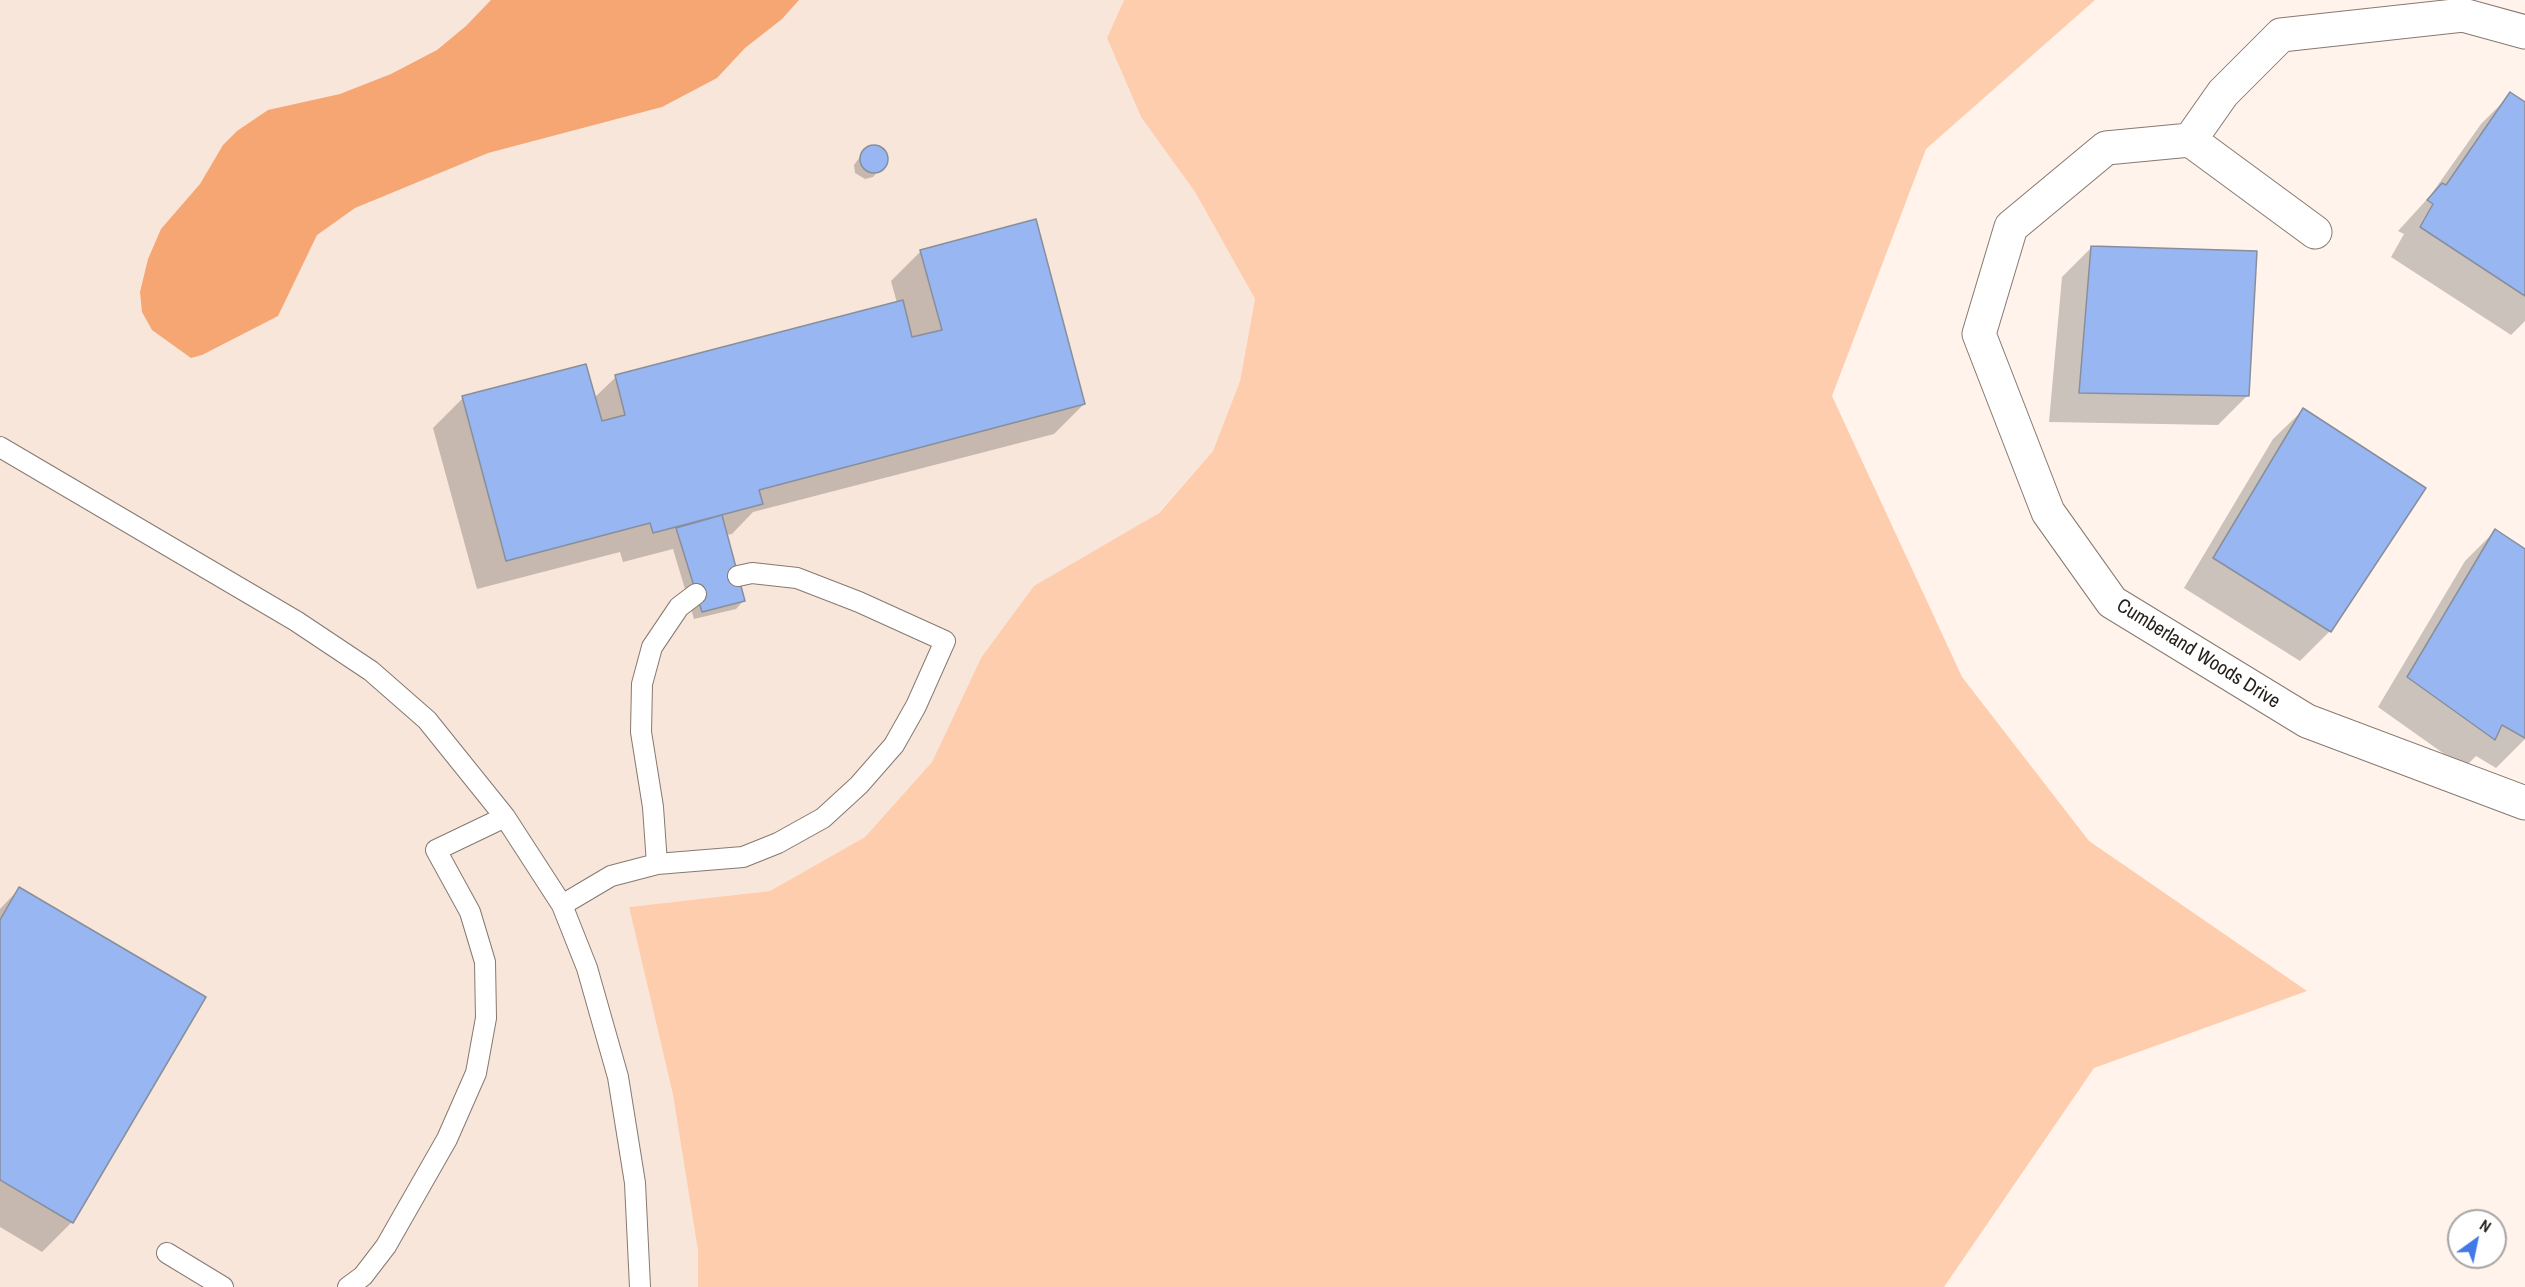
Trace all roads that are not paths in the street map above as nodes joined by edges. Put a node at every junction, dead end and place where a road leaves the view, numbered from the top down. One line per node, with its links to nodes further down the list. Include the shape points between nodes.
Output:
1 (2525, 32): 2 (street, via 2463,15 2281,35 2223,93)
2 (2190, 140): 3 (street); 7 (street, Cumberland Woods Drive, via 2106,148 2011,227 1979,334 2048,512 2112,602 2307,721)
3 (2315, 232)
4 (0, 447): 8 (lane, via 296,621 371,670 427,720)
5 (738, 576): 9 (lane, via 752,573 797,578 945,641 894,745 823,818 743,857)
6 (696, 594): 9 (lane, via 679,607 652,647 642,684 641,732 654,807)
7 (2525, 803)
8 (505, 817): 10 (lane); 13 (lane, via 436,850 470,912 485,962 486,1018 476,1073 447,1139 386,1246 363,1276)
9 (657, 864): 10 (lane, via 611,876)
10 (562, 905): 14 (lane, via 587,968 618,1077 635,1183)
11 (167, 1253): 12 (lane)
12 (223, 1287)
13 (348, 1287)
14 (640, 1287)

